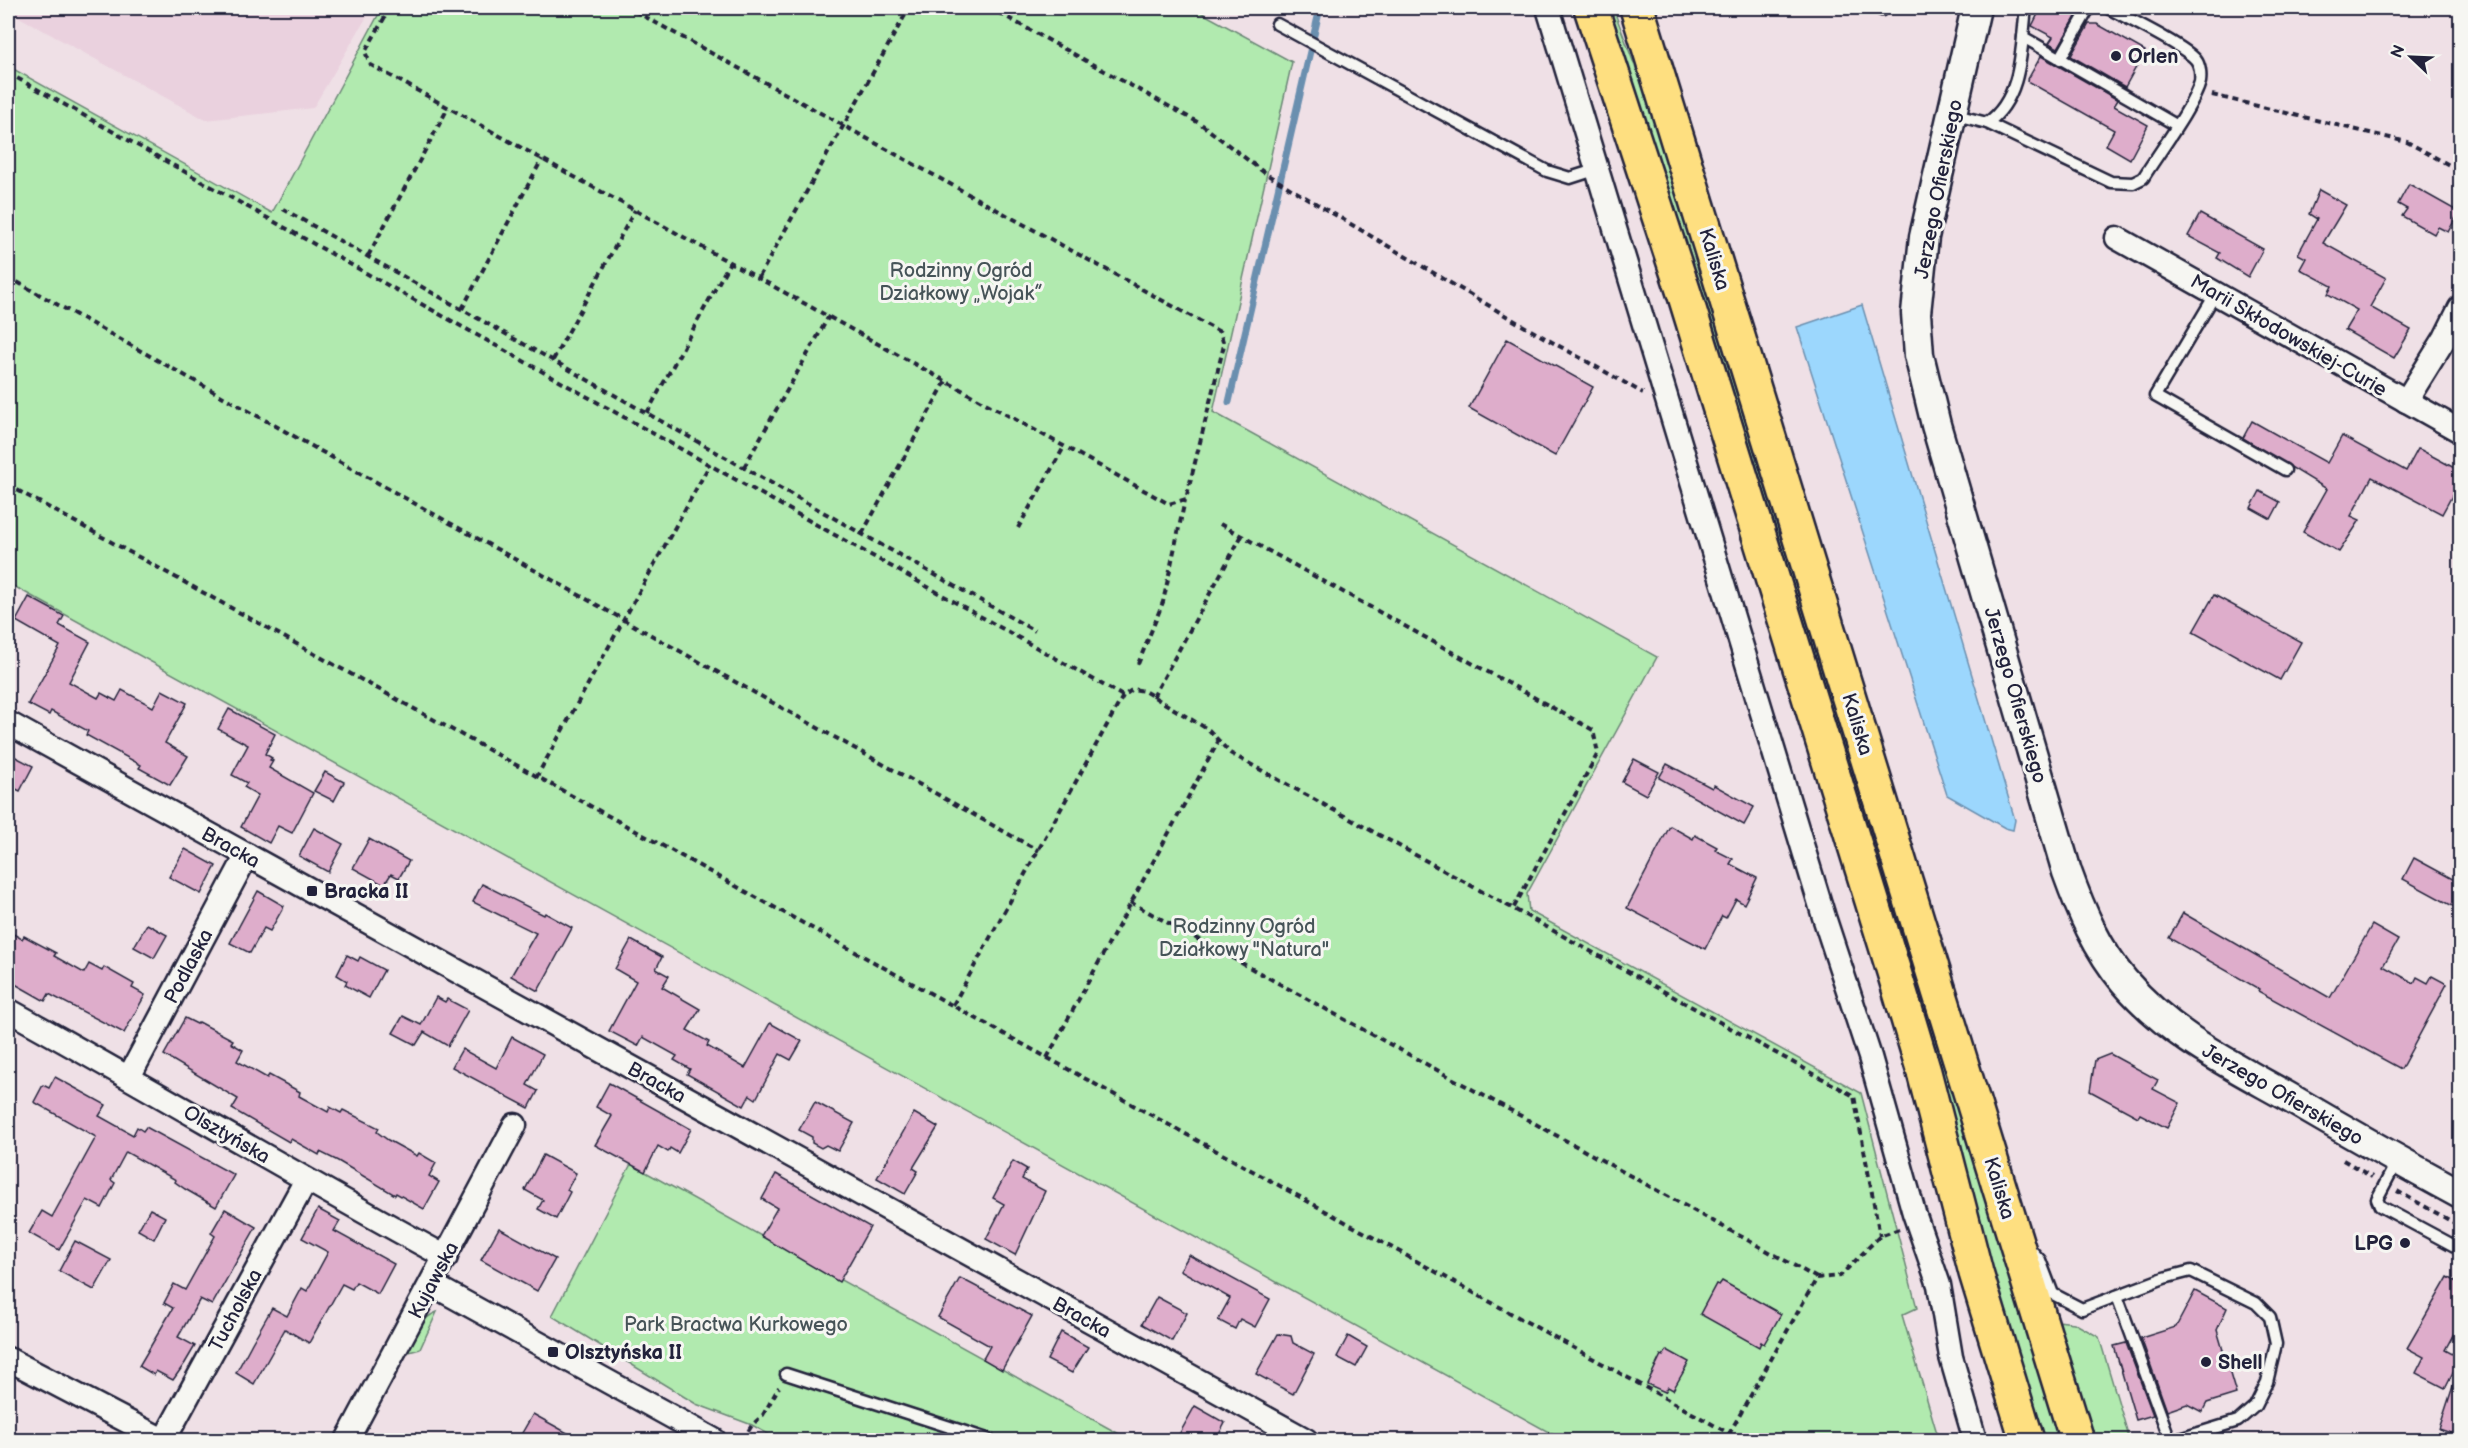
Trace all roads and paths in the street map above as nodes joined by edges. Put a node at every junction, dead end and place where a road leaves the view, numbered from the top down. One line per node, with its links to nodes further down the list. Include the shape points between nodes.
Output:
1 (390, 8): 19 (path, via 365,52 371,65)
2 (629, 8): 22 (path)
3 (909, 8): 22 (path)
4 (990, 8): 41 (path, via 1200,124 1266,174)
5 (1548, 8): 25 (street)
6 (1591, 8): 96 (main road, Kaliska, via 1685,296 1894,972 1976,1273)
7 (1637, 8): 77 (main road, Kaliska)
8 (1877, 8): 9 (lane)
9 (1884, 8)
10 (1976, 8): 20 (street, Jerzego Ofierskiego)
11 (2026, 8): 15 (lane)
12 (2090, 8): 16 (lane)
13 (2108, 8): 18 (lane, via 2195,58 2200,67 2200,82)
14 (1277, 24): 25 (lane, via 1547,171 1570,178)
15 (2022, 38): 16 (lane); 21 (lane, via 2013,90 2007,104)
16 (2060, 59): 23 (lane)
17 (8, 73): 45 (path)
18 (2195, 90): 23 (lane); 26 (path, via 2407,142)
19 (448, 108): 24 (path); 30 (path)
20 (1952, 114): 21 (lane); 72 (street, Jerzego Ofierskiego, via 1924,237 1916,313 1919,355 1936,426 2083,915 2124,980 2171,1028)
21 (1987, 123): 23 (lane, via 2111,182 2133,183 2143,178)
22 (842, 125): 33 (path); 49 (path, via 1220,332 1224,345)
23 (2176, 125)
24 (542, 159): 28 (path); 36 (path)
25 (1598, 169): 41 (street)
26 (2460, 173)
27 (283, 208): 30 (path)
28 (635, 210): 31 (path); 38 (path)
29 (2117, 238): 34 (street, Marii Skłodowskiej-Curie)
30 (368, 256): 36 (path)
31 (730, 262): 33 (path); 42 (path)
32 (8, 277): 54 (path)
33 (759, 277): 37 (path)
34 (2216, 293): 40 (street, Marii Skłodowskiej-Curie); 47 (lane, via 2155,396)
35 (2460, 308): 40 (street)
36 (462, 309): 38 (path)
37 (829, 316): 39 (path); 46 (path)
38 (553, 360): 42 (path)
39 (946, 381): 44 (path); 52 (path)
40 (2406, 401): 43 (street, Marii Skłodowskiej-Curie)
41 (1670, 408): 75 (street)
42 (646, 413): 46 (path)
43 (2460, 432)
44 (1064, 447): 49 (path, via 1170,504); 51 (path)
45 (710, 464): 54 (path); 57 (path)
46 (744, 467): 52 (path)
47 (2285, 470)
48 (8, 485): 61 (path)
49 (1186, 499): 56 (path, via 1163,602)
50 (1220, 524): 53 (path)
51 (1018, 528)
52 (862, 534): 55 (path)
53 (1241, 537): 58 (path); 65 (path, via 1593,730 1598,753)
54 (625, 619): 61 (path); 62 (path)
55 (1035, 631)
56 (1138, 664)
57 (1123, 696): 58 (path, via 1132,689); 62 (path)
58 (1153, 697): 60 (path, via 1209,730)
59 (8, 723): 63 (street, Bracka)
60 (1219, 742): 64 (path); 65 (path, via 1230,753)
61 (536, 778): 66 (path)
62 (1039, 851): 66 (path)
63 (247, 855): 69 (street, Podlaska); 93 (street, Bracka)
64 (1130, 902): 68 (path); 81 (path)
65 (1513, 909): 78 (path, via 1854,1096)
66 (952, 1006): 68 (path)
67 (8, 1010): 69 (street, Olsztyńska)
68 (1047, 1058): 86 (path)
69 (129, 1077): 73 (street, Olsztyńska)
70 (515, 1125): 80 (street, Kujawska)
71 (2342, 1159): 72 (path)
72 (2391, 1172): 74 (street, Jerzego Ofierskiego); 76 (path); 79 (lane, via 2377,1199 2380,1206)
73 (306, 1180): 80 (street, Olsztyńska); 89 (street, Tucholska)
74 (2460, 1194)
75 (1917, 1220): 78 (path); 95 (street, via 1939,1285 1951,1357)
76 (2460, 1226)
77 (2013, 1231): 83 (lane, via 2040,1260 2054,1294 2063,1300 2082,1309); 97 (main road, Kaliska)
78 (1880, 1236): 81 (path, via 1840,1276)
79 (2460, 1249)
80 (446, 1257): 82 (street, Kujawska)
81 (1817, 1278): 86 (path)
82 (431, 1284): 88 (street, Kujawska); 90 (street)
83 (2117, 1296): 87 (lane, via 2191,1271 2256,1303 2270,1317 2276,1344 2267,1382 2255,1406 2238,1421); 98 (lane)
84 (8, 1359): 89 (street)
85 (786, 1374): 91 (path, via 764,1415); 92 (lane)
86 (1729, 1434): 94 (path)
87 (2208, 1435): 99 (lane)
88 (352, 1439)
89 (164, 1440)
90 (714, 1440)
91 (743, 1440)
92 (990, 1440)
93 (1306, 1440)
94 (1741, 1440)
95 (1975, 1440)
96 (2027, 1440)
97 (2078, 1440)
98 (2170, 1440)
99 (2176, 1440)

